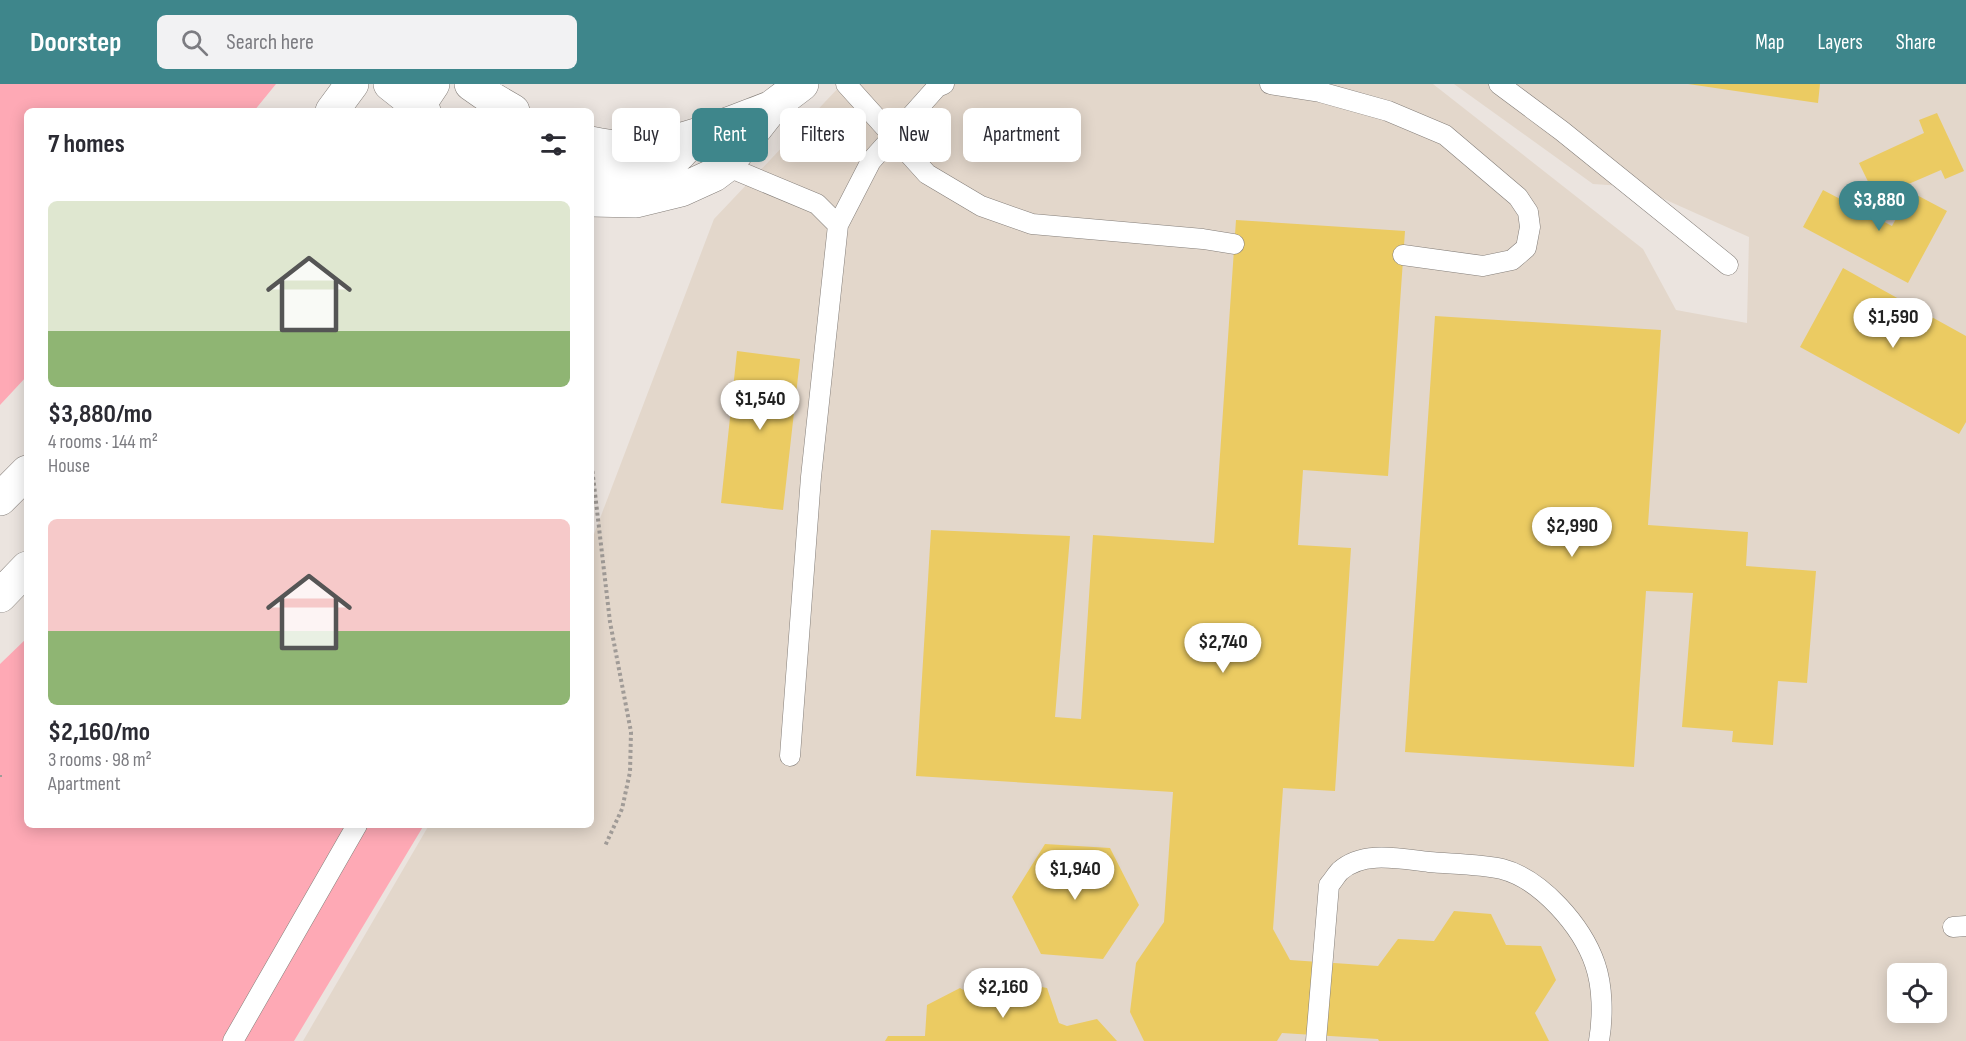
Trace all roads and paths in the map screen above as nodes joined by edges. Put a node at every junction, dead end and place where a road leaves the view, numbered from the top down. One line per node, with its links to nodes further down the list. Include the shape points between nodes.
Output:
1 (352, 84): 12 (street)
2 (390, 84): 10 (street)
3 (471, 84): 13 (street)
4 (802, 84): 11 (street)
5 (846, 84): 16 (lane)
6 (944, 84): 15 (lane)
7 (1270, 84): 27 (lane, via 1320,92 1388,111 1445,135 1518,197 1528,212 1526,248 1512,260 1483,266)
8 (1499, 84): 9 (lane)
9 (1525, 93): 28 (lane)
10 (422, 103)
11 (773, 106): 14 (street); 22 (street)
12 (334, 108)
13 (508, 108)
14 (768, 108)
15 (918, 108)
16 (878, 120)
17 (692, 137): 19 (street, via 649,146)
18 (692, 138): 23 (street, via 680,155 655,171)
19 (594, 145)
20 (878, 152): 25 (lane)
21 (916, 162): 26 (lane, via 927,174 981,206 1032,224)
22 (726, 166): 24 (street, via 681,190 636,201); 25 (lane, via 817,204)
23 (594, 176)
24 (594, 200)
25 (838, 225): 34 (lane, via 811,477)
26 (1234, 244)
27 (1403, 255)
28 (1728, 265)
29 (24, 475): 31 (street)
30 (594, 485): 36 (path, via 610,622 631,732 630,772 622,809)
31 (0, 499)
32 (24, 571): 33 (street)
33 (0, 596)
34 (790, 756)
35 (355, 828): 37 (lane)
36 (605, 846)
37 (233, 1041)
38 (1316, 1041): 39 (lane, via 1329,885 1341,870 1360,860 1382,857 1502,869 1531,881 1579,931 1595,964 1601,996)
39 (1599, 1041)

